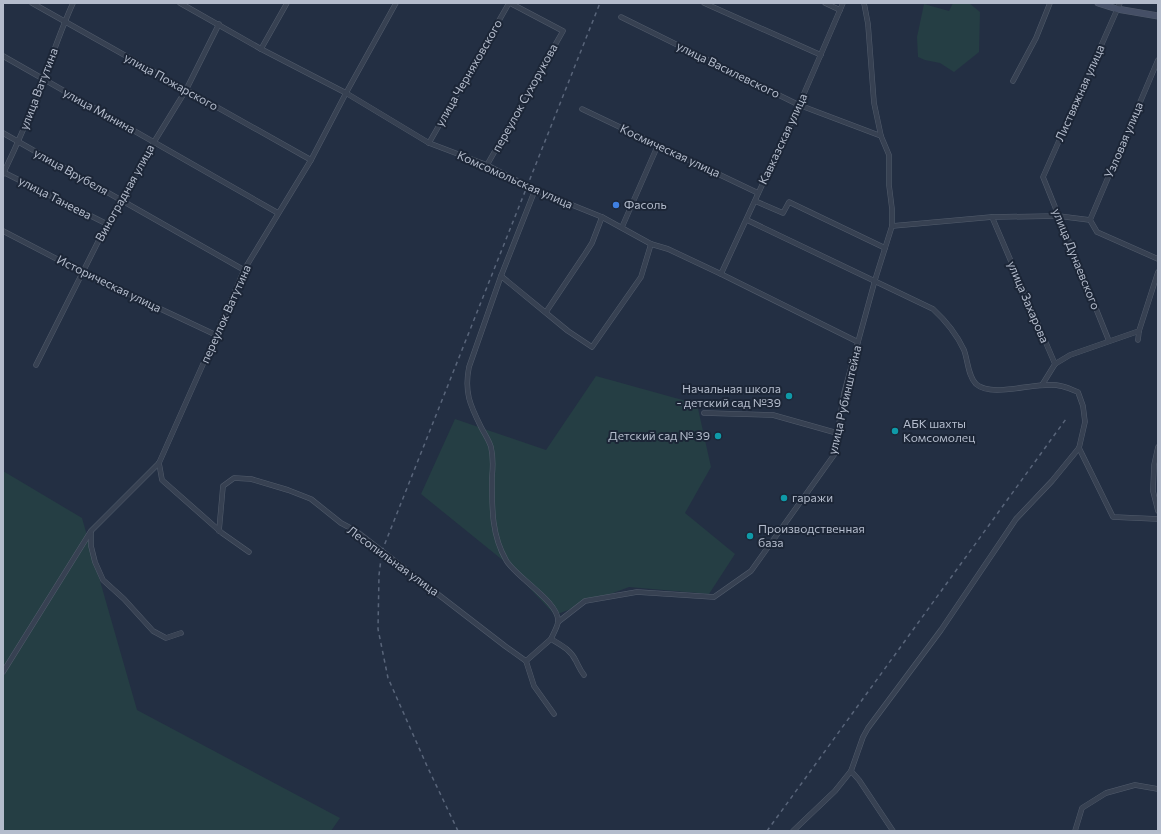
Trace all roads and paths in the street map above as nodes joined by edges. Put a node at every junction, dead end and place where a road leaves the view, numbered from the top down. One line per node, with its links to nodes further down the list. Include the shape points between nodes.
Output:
1 (32, 3): 18 (street, улица Пожарского)
2 (73, 3): 18 (street, улица Ватутина)
3 (180, 3): 19 (street, Комсомольская улица)
4 (287, 3): 20 (street)
5 (396, 3): 27 (street, переулок Ватутина)
6 (510, 3): 34 (street, улица Черняховского); 37 (street, переулок Сухорукова, via 563,32)
7 (704, 3): 21 (street)
8 (825, 3): 15 (street)
9 (843, 3): 15 (street, Кавказская улица)
10 (864, 3): 31 (street, улица Рубинштейна, via 874,103)
11 (1050, 3): 25 (street, via 1036,38)
12 (1098, 3): 14 (street)
13 (1120, 3): 14 (street, Листвяжная улица)
14 (1117, 9): 16 (street); 39 (street, Листвяжная улица)
15 (840, 10): 21 (street, Кавказская улица)
16 (1158, 16)
17 (621, 17): 28 (street, улица Василевского)
18 (64, 22): 24 (street, улица Ватутина); 26 (street, улица Пожарского)
19 (219, 24): 20 (street, Комсомольская улица); 26 (street, Виноградная улица)
20 (261, 49): 27 (street, Комсомольская улица)
21 (821, 54): 28 (street, Кавказская улица)
22 (3, 56): 24 (street, улица Минина)
23 (1158, 60): 49 (street, Узловая улица)
24 (44, 79): 32 (street, улица Ватутина); 33 (street, улица Минина)
25 (1013, 81)
26 (186, 90): 33 (street, Виноградная улица); 36 (street, улица Пожарского)
27 (346, 93): 34 (street, Комсомольская улица); 36 (street, переулок Ватутина)
28 (799, 105): 31 (street, улица Василевского); 41 (street, Кавказская улица)
29 (582, 109): 35 (street, Космическая улица)
30 (3, 133): 32 (street, улица Врубеля)
31 (881, 136): 51 (street, улица Рубинштейна, via 889,154)
32 (18, 142): 38 (street, улица Ватутина); 42 (street, улица Врубеля)
33 (154, 142): 42 (street, Виноградная улица); 44 (street, улица Минина)
34 (429, 143): 37 (street, Комсомольская улица)
35 (658, 145): 41 (street, Космическая улица); 52 (street)
36 (311, 160): 44 (street, переулок Ватутина)
37 (488, 165): 40 (street, Комсомольская улица)
38 (3, 173): 50 (street, улица Танеева)
39 (1043, 177): 45 (street, улица Дунаевского)
40 (535, 190): 46 (street, Комсомольская улица); 61 (street)
41 (758, 192): 43 (street, Кавказская улица)
42 (122, 200): 50 (street, Виноградная улица); 57 (street, улица Врубеля)
43 (755, 201): 48 (street, Кавказская улица); 55 (street, via 783,213 789,202)
44 (278, 213): 57 (street, переулок Ватутина)
45 (1058, 216): 47 (street); 49 (street); 66 (street, улица Дунаевского)
46 (602, 217): 52 (street, Комсомольская улица); 63 (street, via 592,243)
47 (992, 217): 51 (street); 69 (street, улица Захарова)
48 (747, 220): 60 (street, Кавказская улица); 62 (street)
49 (1090, 220): 56 (street, via 1097,232)
50 (107, 224): 58 (street, Виноградная улица)
51 (892, 226): 55 (street, улица Рубинштейна)
52 (622, 227): 54 (street, Комсомольская улица)
53 (3, 231): 58 (street, Историческая улица)
54 (651, 244): 60 (street, Комсомольская улица, via 668,249); 63 (street, via 641,277 592,347 568,332)
55 (885, 248): 62 (street, улица Рубинштейна)
56 (1158, 259)
57 (244, 270): 65 (street, переулок Ватутина)
58 (82, 272): 65 (street, Историческая улица); 70 (street, Виноградная улица)
59 (1158, 272): 64 (street)
60 (722, 274): 68 (street, Комсомольская улица)
61 (501, 276): 63 (street); 82 (street, via 469,366 466,379 468,397 491,446 492,506 496,540 507,562 551,605 557,614)
62 (875, 280): 68 (street, улица Рубинштейна); 71 (street, via 933,308 944,319 963,349 973,381 981,388 996,390)
63 (546, 312)
64 (1139, 331): 66 (street); 67 (street)
65 (216, 335): 76 (street, переулок Ватутина)
66 (1110, 340): 69 (street)
67 (1138, 340)
68 (858, 342): 73 (street, улица Рубинштейна, via 844,393)
69 (1054, 364): 71 (street)
70 (36, 365)
71 (1042, 385): 74 (street, via 1060,385 1078,392 1085,422)
72 (704, 413): 73 (street, via 772,416)
73 (838, 433): 82 (street, улица Рубинштейна, via 834,455 751,570 714,597 636,592 584,601)
74 (1079, 448): 78 (street, via 1114,518); 89 (street, via 1052,481 1016,518 941,630 868,728)
75 (1158, 448): 77 (street, via 1154,465 1153,491)
76 (159, 463): 79 (street, переулок Ватутина); 80 (street, via 162,480)
77 (1158, 511)
78 (1158, 520)
79 (91, 531): 83 (street, via 91,546 103,580 153,631 166,638); 86 (street, переулок Ватутина)
80 (219, 531): 81 (street); 85 (street, Лесопильная улица, via 223,486 234,478 251,479 311,499)
81 (249, 552)
82 (558, 622): 84 (street)
83 (181, 633)
84 (551, 639): 85 (street); 87 (street, via 568,649)
85 (526, 661): 88 (street, via 534,686)
86 (3, 672)
87 (584, 675)
88 (554, 714)
89 (852, 771): 91 (street); 92 (street)
90 (1158, 789): 93 (street, via 1135,785 1106,793 1082,808)
91 (793, 831)
92 (894, 831)
93 (1075, 831)

